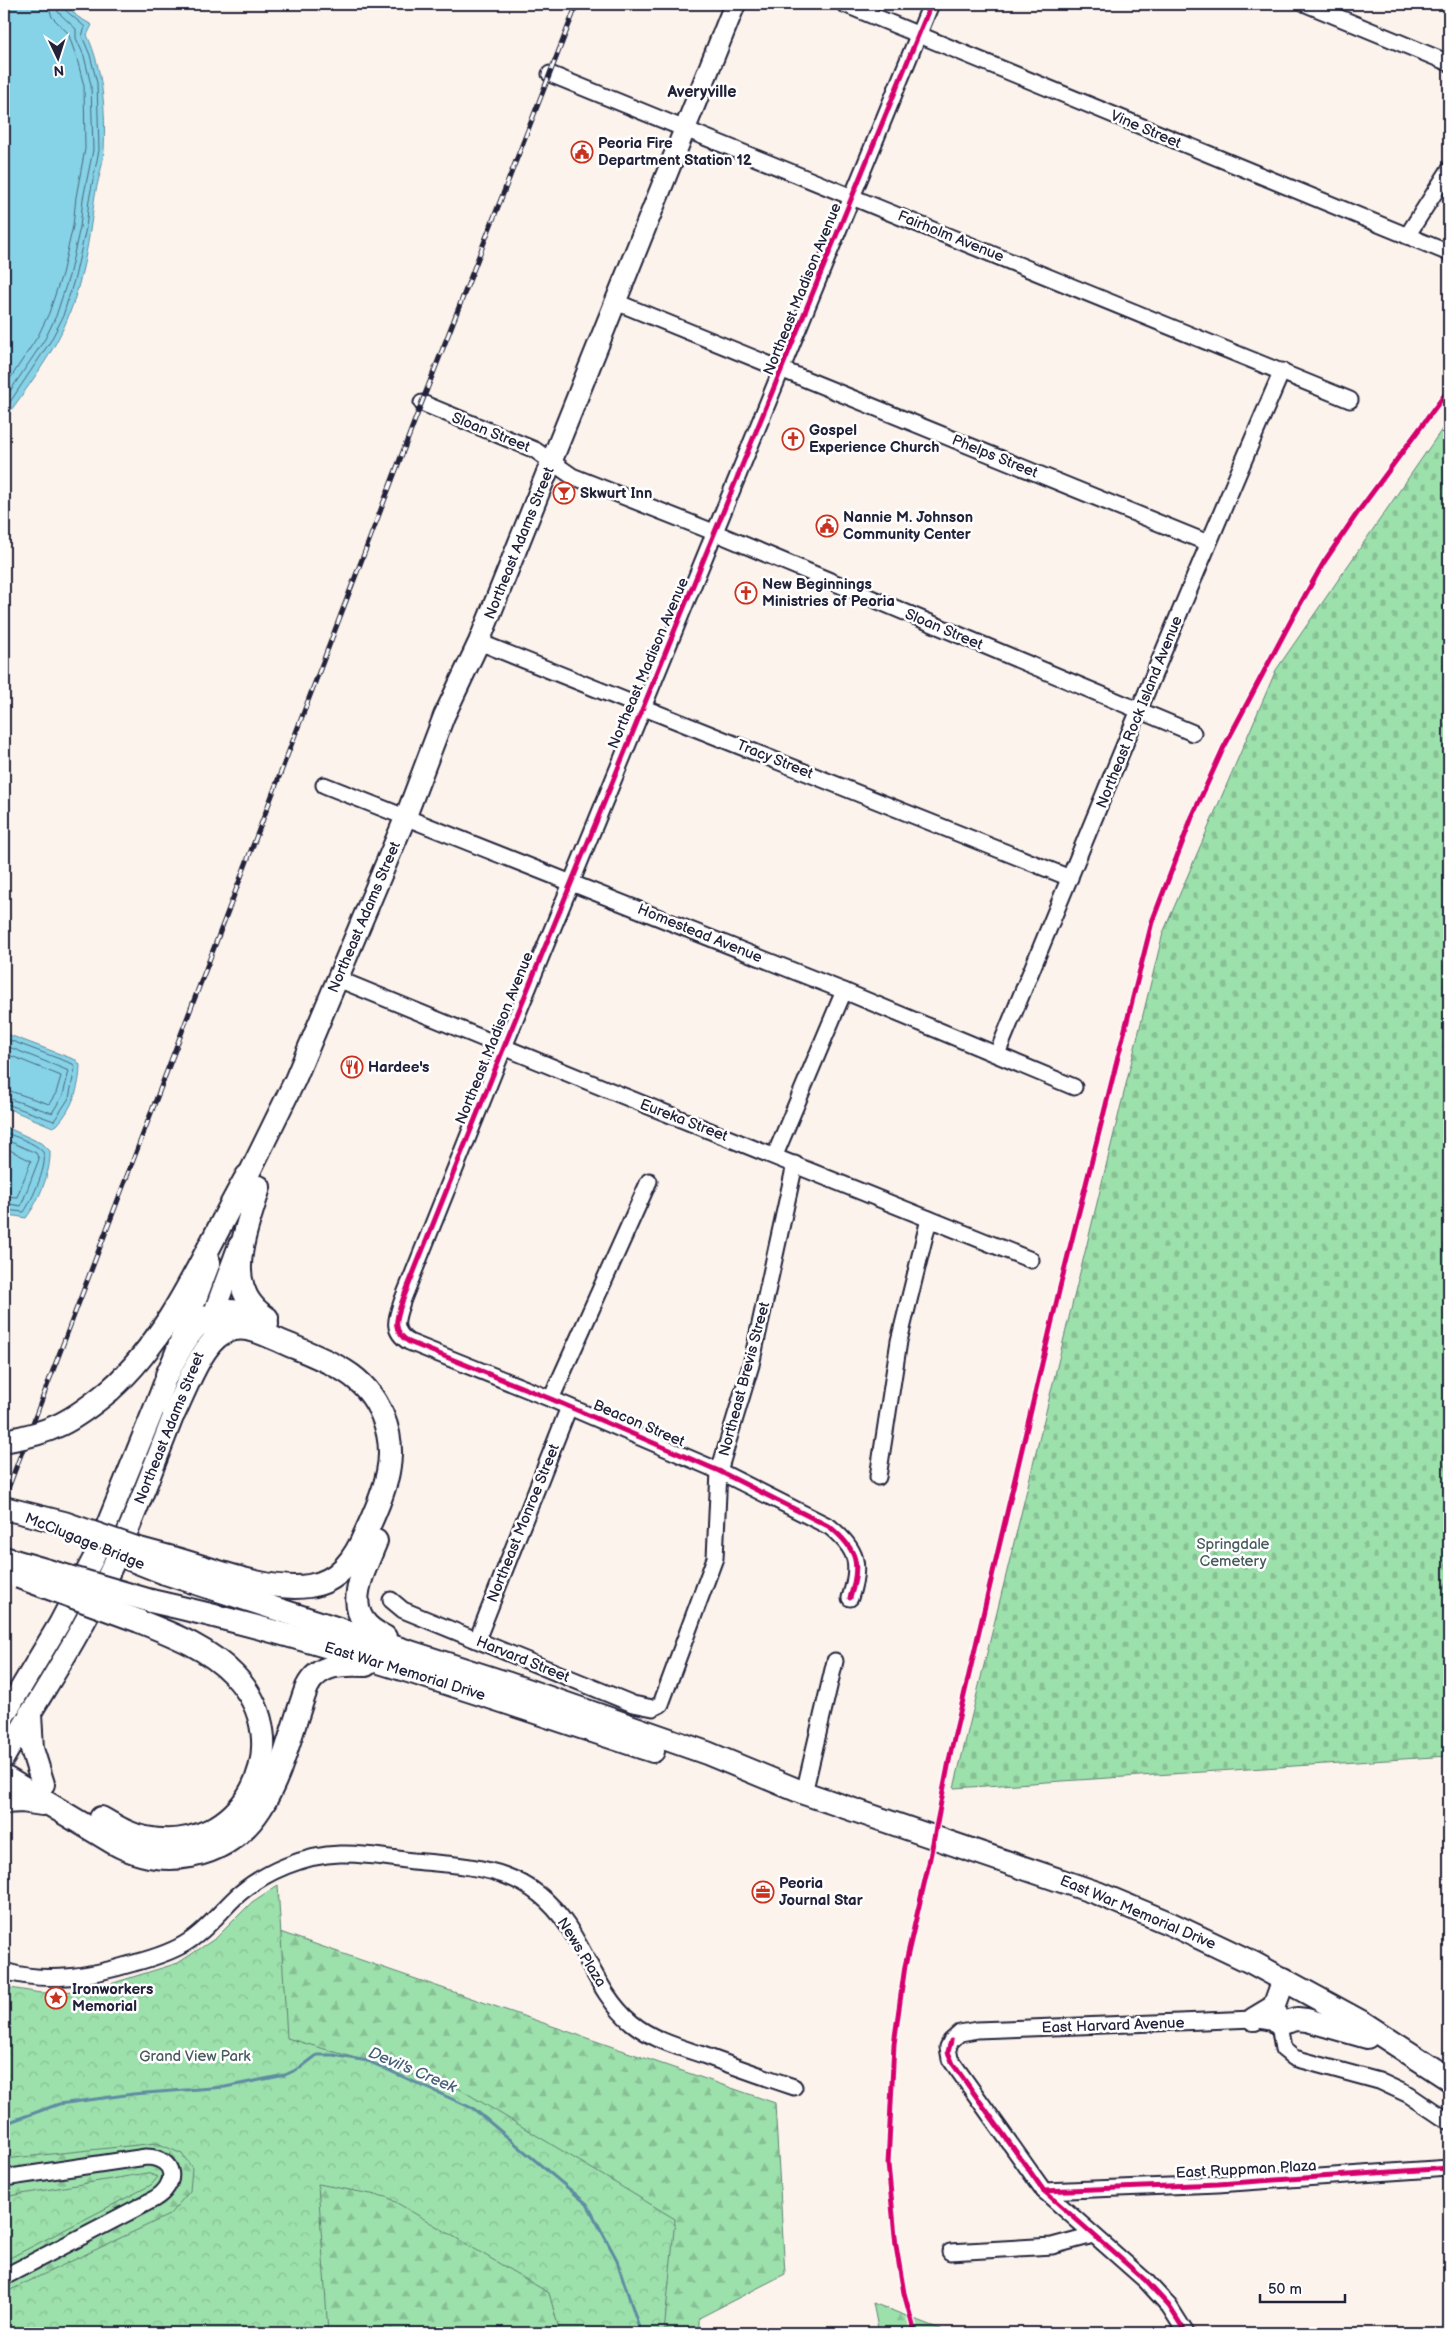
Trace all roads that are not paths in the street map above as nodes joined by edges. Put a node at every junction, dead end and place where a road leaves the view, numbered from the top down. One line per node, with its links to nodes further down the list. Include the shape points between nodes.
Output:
1 (735, 4): 8 (main road, Northeast Adams Street)
2 (844, 4): 5 (street, Vine Street)
3 (931, 4): 5 (street, Northeast Madison Avenue)
4 (1306, 4): 6 (street)
5 (919, 34): 10 (street, Northeast Madison Avenue); 11 (street, Vine Street)
6 (1449, 64)
7 (550, 74): 8 (street, Fairholm Avenue)
8 (686, 127): 10 (street, Fairholm Avenue); 13 (main road, Northeast Adams Street)
9 (1449, 170): 11 (street)
10 (853, 196): 14 (street, Northeast Madison Avenue); 15 (street, Fairholm Avenue)
11 (1407, 236): 12 (street, Vine Street)
12 (1449, 253)
13 (616, 302): 14 (street, Phelps Street); 18 (main road, Northeast Adams Street)
14 (783, 370): 19 (street, Northeast Madison Avenue); 20 (street, Phelps Street)
15 (1282, 371): 16 (street, Fairholm Avenue); 20 (street, Northeast Rock Island Avenue)
16 (1350, 400)
17 (422, 403): 18 (street, Sloan Street, via 535,450)
18 (552, 462): 19 (street, Sloan Street, via 572,476); 21 (main road, Northeast Adams Street)
19 (716, 533): 22 (street, Northeast Madison Avenue); 23 (street, Sloan Street)
20 (1208, 543): 23 (street, Northeast Rock Island Avenue)
21 (479, 642): 22 (street, Tracy Street); 26 (main road, Northeast Adams Street, via 444,716)
22 (644, 706): 27 (street, Tracy Street); 28 (street, Northeast Madison Avenue)
23 (1140, 711): 24 (street, Sloan Street); 27 (street, Northeast Rock Island Avenue)
24 (1193, 733)
25 (324, 785): 26 (street, Homestead Avenue)
26 (406, 816): 28 (street, Homestead Avenue); 29 (main road, Northeast Adams Street)
27 (1070, 878): 32 (street, Northeast Rock Island Avenue)
28 (571, 882): 30 (street, Homestead Avenue); 31 (street, Northeast Madison Avenue)
29 (338, 978): 31 (street, Eureka Street); 36 (main road, Northeast Adams Street)
30 (844, 991): 32 (street, Homestead Avenue); 34 (street)
31 (504, 1047): 34 (street, Eureka Street); 41 (street, Northeast Madison Avenue, via 403,1299 397,1317)
32 (997, 1054): 33 (street, Homestead Avenue)
33 (1074, 1087)
34 (774, 1155): 35 (street, Eureka Street)
35 (795, 1164): 38 (street, Eureka Street); 48 (street, Northeast Brevis Street, via 751,1365)
36 (253, 1181): 40 (main road, Northeast Adams Street); 42 (highway, via 240,1258 246,1299 268,1319); 43 (main road, Northeast Adams Street, via 217,1244); 47 (highway, bridge, via 177,1305 136,1364 110,1390 64,1424 38,1434)
37 (649, 1181): 44 (street)
38 (929, 1219): 39 (street, Eureka Street); 49 (street, via 897,1355)
39 (1031, 1260)
40 (213, 1314): 42 (highway, via 239,1312); 43 (highway, via 184,1341); 46 (main road, Northeast Adams Street)
41 (399, 1334): 44 (street, Beacon Street, via 409,1342)
42 (334, 1353): 58 (highway, via 361,1369 380,1390 396,1419 401,1449 395,1487 358,1590 360,1616 365,1625 376,1633)
43 (167, 1375): 61 (main road, Northeast Adams Street, via 84,1578)
44 (551, 1399): 45 (street, Beacon Street)
45 (569, 1407): 48 (street, Beacon Street); 56 (street, Northeast Monroe Street)
46 (174, 1413): 52 (highway, via 216,1339 228,1331 246,1329 351,1374 380,1408 386,1422 390,1453 385,1484 358,1552 334,1577 309,1586 276,1586); 60 (main road, Northeast Adams Street, via 115,1561 78,1636)
47 (4, 1441)
48 (719, 1471): 54 (street, Beacon Street, via 830,1528 844,1540 855,1557 856,1576); 59 (street, Northeast Brevis Street, via 715,1558)
49 (878, 1477)
50 (4, 1508): 52 (highway, McClugage Bridge, bridge)
51 (4, 1558): 58 (highway, East War Memorial Drive, bridge, via 151,1601)
52 (169, 1566): 58 (highway, East War Memorial Drive)
53 (4, 1571): 64 (highway, bridge, via 182,1638 206,1652 235,1676 250,1695 262,1726 261,1768 247,1799 220,1826 183,1839 161,1840 133,1835)
54 (850, 1598)
55 (391, 1600): 56 (street, Harvard Street, via 403,1610)
56 (477, 1640): 59 (street, Harvard Street, via 633,1704)
57 (835, 1661): 65 (street)
58 (452, 1675): 65 (highway, East War Memorial Drive, via 704,1767); 67 (highway, via 375,1666 340,1665 320,1671 307,1687 266,1802 242,1831 207,1852 170,1858 140,1854 118,1846)
59 (659, 1707)
60 (30, 1714): 62 (main road, Northeast Adams Street); 64 (highway, via 32,1749)
61 (4, 1716)
62 (4, 1760): 64 (highway)
63 (4, 1777): 67 (highway)
64 (42, 1784)
65 (804, 1793): 69 (highway, East War Memorial Drive, via 1097,1894 1200,1937)
66 (4, 1802): 67 (highway, via 38,1802)
67 (67, 1814)
68 (4, 1971): 73 (street, News Plaza, via 30,1977 79,1977 150,1959 205,1929 239,1894 273,1872 321,1856 358,1855 477,1868 496,1871 543,1895 611,2000 633,2024 662,2040)
69 (1284, 1979): 70 (highway); 72 (highway, East War Memorial Drive, via 1362,2023)
70 (1276, 2015): 71 (highway); 72 (highway, via 1336,2027 1389,2046); 74 (street, via 1284,2049 1294,2058 1379,2081 1409,2094)
71 (1254, 2019): 77 (street, East Harvard Avenue, via 960,2033 951,2041 948,2050 953,2064)
72 (1445, 2076)
73 (794, 2087)
74 (1449, 2122)
75 (1449, 2168): 77 (street, East Ruppman Plaza, via 1218,2184)
76 (4, 2178): 80 (street, via 146,2157 166,2164 171,2178 166,2191 154,2199)
77 (1044, 2191): 78 (street)
78 (1093, 2235): 79 (street, via 1052,2246); 81 (street, via 1157,2293)
79 (950, 2252)
80 (4, 2277)
81 (1186, 2333)

